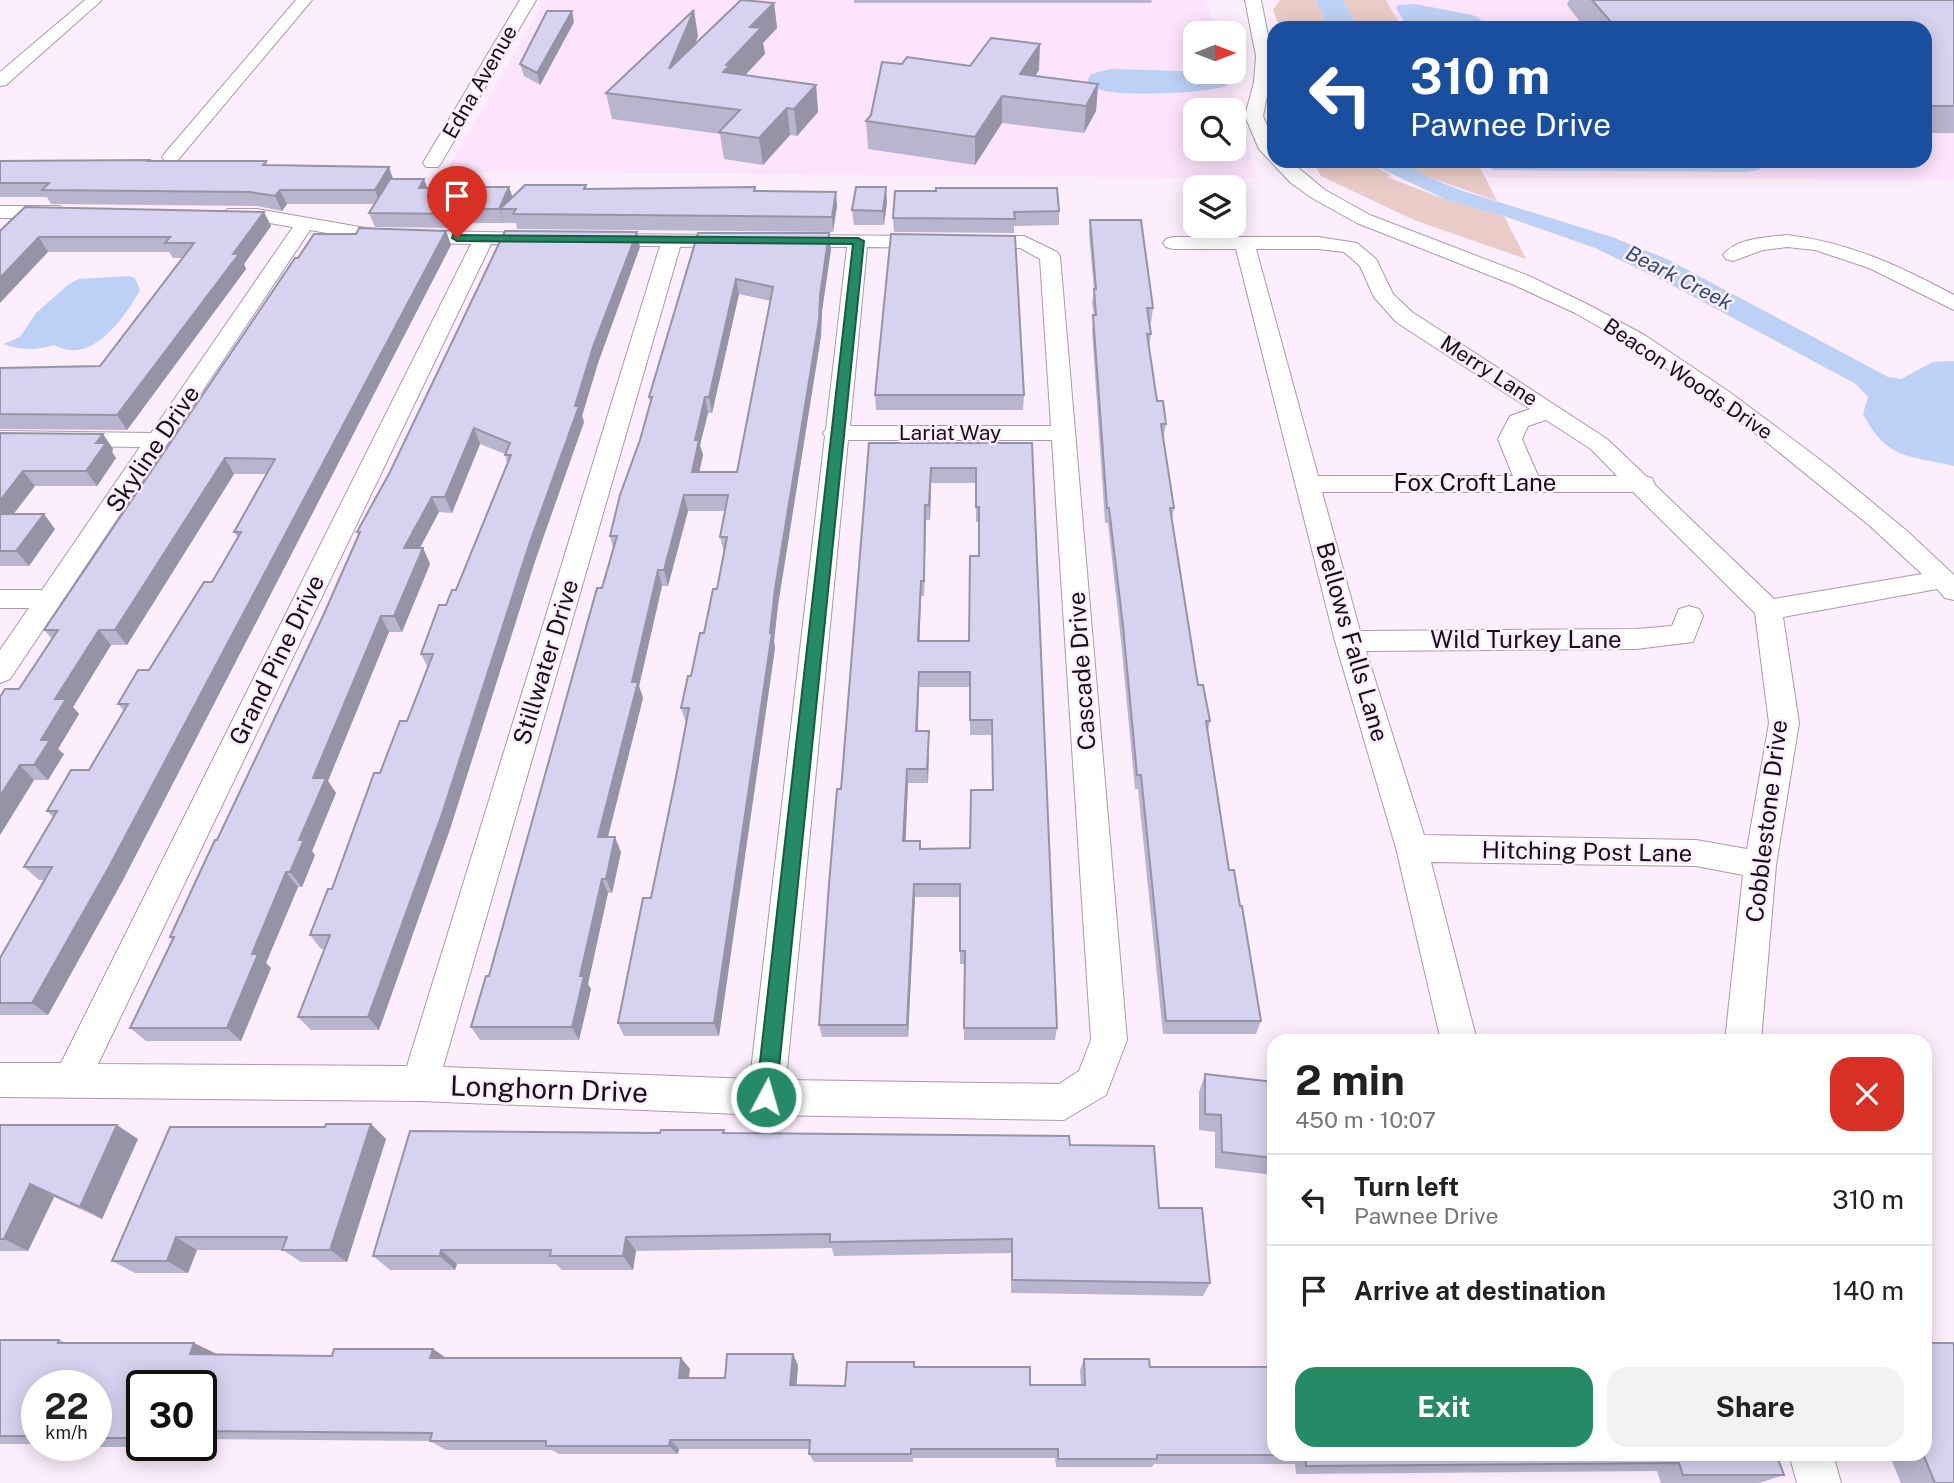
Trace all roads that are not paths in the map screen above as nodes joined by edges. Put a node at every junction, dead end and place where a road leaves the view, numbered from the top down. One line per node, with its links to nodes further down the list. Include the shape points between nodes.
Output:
1 (94, 0): 7 (street)
2 (304, 0): 9 (street)
3 (528, 0): 10 (street, Edna Avenue)
4 (1237, 0): 6 (street)
5 (1253, 0): 6 (street)
6 (1264, 56): 8 (street, via 1254,116)
7 (0, 80)
8 (1267, 147)
9 (171, 157)
10 (432, 163)
11 (1285, 168): 31 (street, Beacon Woods Drive, via 1299,183 1348,212 1509,275 1584,310 1664,358 1863,506)
12 (77, 213): 13 (street)
13 (3, 214)
14 (202, 215): 15 (street, via 257,215)
15 (304, 225): 16 (street, via 377,236); 27 (street, Skyline Drive)
16 (484, 238): 17 (street); 43 (street, Grand Pine Drive)
17 (672, 241): 18 (street); 45 (street, Stillwater Drive)
18 (858, 241): 24 (street); 25 (street, Cascade Drive, via 1024,242 1050,256)
19 (1173, 243): 20 (street, Merry Lane)
20 (1244, 243): 23 (street, Merry Lane, via 1350,247 1369,262 1384,297 1404,317); 29 (street, Bellows Falls Lane)
21 (1734, 255): 22 (street, via 1748,245 1816,242 1847,251)
22 (1954, 304)
23 (1549, 411): 28 (street, via 1518,421 1510,439); 30 (street, Merry Lane, via 1599,444)
24 (835, 433): 25 (street, Lariat Way); 46 (street)
25 (1064, 433): 44 (street, Cascade Drive, via 1109,1040)
26 (0, 438): 27 (street)
27 (159, 440): 33 (street, Skyline Drive)
28 (1528, 482): 29 (street, Fox Croft Lane); 30 (street, Fox Croft Lane)
29 (1308, 484): 36 (street, Bellows Falls Lane)
30 (1643, 484): 34 (street, Merry Lane)
31 (1949, 585): 34 (street)
32 (0, 598): 33 (street)
33 (51, 599): 37 (street, Skyline Drive)
34 (1768, 610): 39 (street, Cobblestone Drive, via 1784,723)
35 (1689, 616): 36 (street, Wild Turkey Lane, via 1682,635 1636,639)
36 (1349, 641): 38 (street, Bellows Falls Lane)
37 (0, 672)
38 (1412, 848): 39 (street, Hitching Post Lane, via 1696,853); 40 (street, Bellows Falls Lane)
39 (1760, 865): 41 (street, Cobblestone Drive)
40 (1457, 1034)
41 (1744, 1034)
42 (0, 1080): 43 (street, Longhorn Drive)
43 (71, 1081): 45 (street, Longhorn Drive)
44 (1093, 1083): 46 (street, Longhorn Drive, via 1064,1102)
45 (420, 1084): 46 (street, Longhorn Drive)
46 (766, 1097)
47 (1813, 1461): 48 (street)
48 (1819, 1483)

